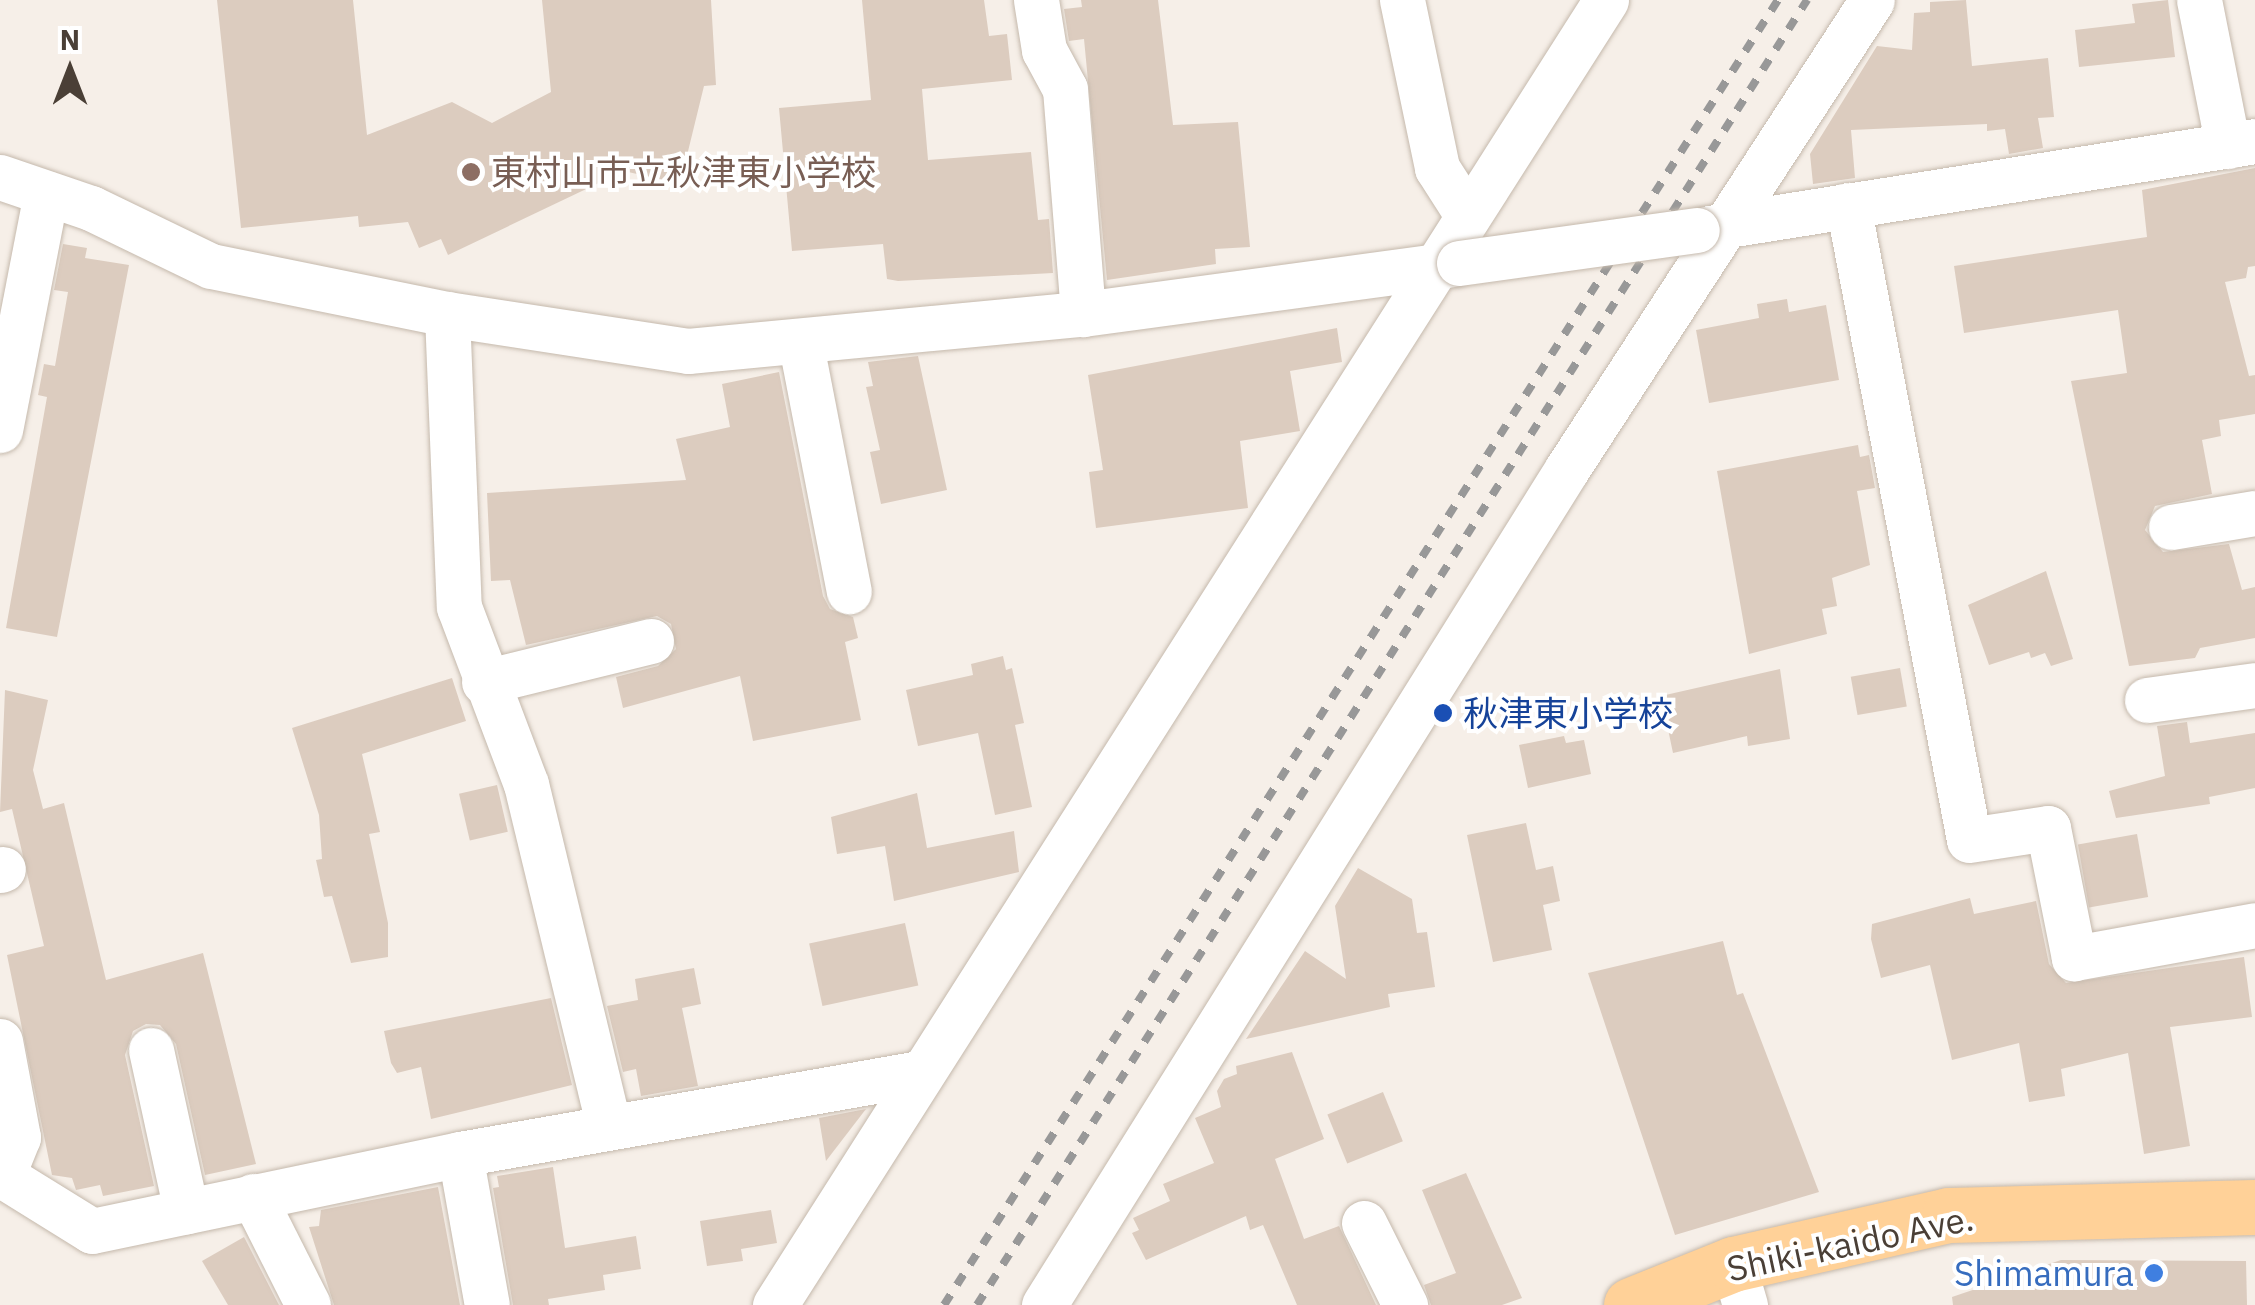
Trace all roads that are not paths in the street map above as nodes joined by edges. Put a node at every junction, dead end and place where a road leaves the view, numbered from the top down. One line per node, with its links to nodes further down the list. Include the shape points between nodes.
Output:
1 (1036, 0): 14 (street, via 1044,50 1066,89)
2 (1402, 0): 10 (street, via 1436,168)
3 (1606, 0): 10 (street)
4 (1872, 0): 11 (street)
5 (2200, 0): 6 (street)
6 (2242, 143): 9 (street)
7 (0, 176): 8 (street)
8 (46, 193): 13 (street, via 212,266); 16 (street)
9 (1848, 205): 11 (street); 24 (street, via 1969,840 2048,828 2074,958)
10 (1467, 215): 12 (street)
11 (1712, 228): 12 (street, bridge); 39 (street)
12 (1447, 264): 14 (street); 27 (street)
13 (448, 314): 15 (street, via 688,351); 21 (street, via 459,607)
14 (1083, 314): 15 (street)
15 (801, 345): 19 (street)
16 (0, 430)
17 (2255, 513): 18 (street)
18 (2172, 527)
19 (849, 591)
20 (651, 641): 21 (street)
21 (484, 682): 28 (street, via 526,784)
22 (2255, 686): 23 (street)
23 (2147, 700)
24 (2255, 925)
25 (0, 1042): 30 (street, via 18,1137)
26 (151, 1050): 33 (street)
27 (922, 1074): 28 (street); 38 (street)
28 (609, 1127): 29 (street)
29 (460, 1154): 31 (street); 37 (street)
30 (2, 1174): 33 (street, via 92,1232)
31 (253, 1196): 33 (street); 36 (street)
32 (2255, 1207): 35 (main road, Shiki-kaido Ave., via 1948,1215)
33 (186, 1211)
34 (1364, 1223): 40 (street)
35 (1739, 1284): 41 (main road, Shiki-kaido Ave.)
36 (308, 1305)
37 (487, 1305)
38 (774, 1305)
39 (1044, 1305)
40 (1405, 1305)
41 (1631, 1305)

